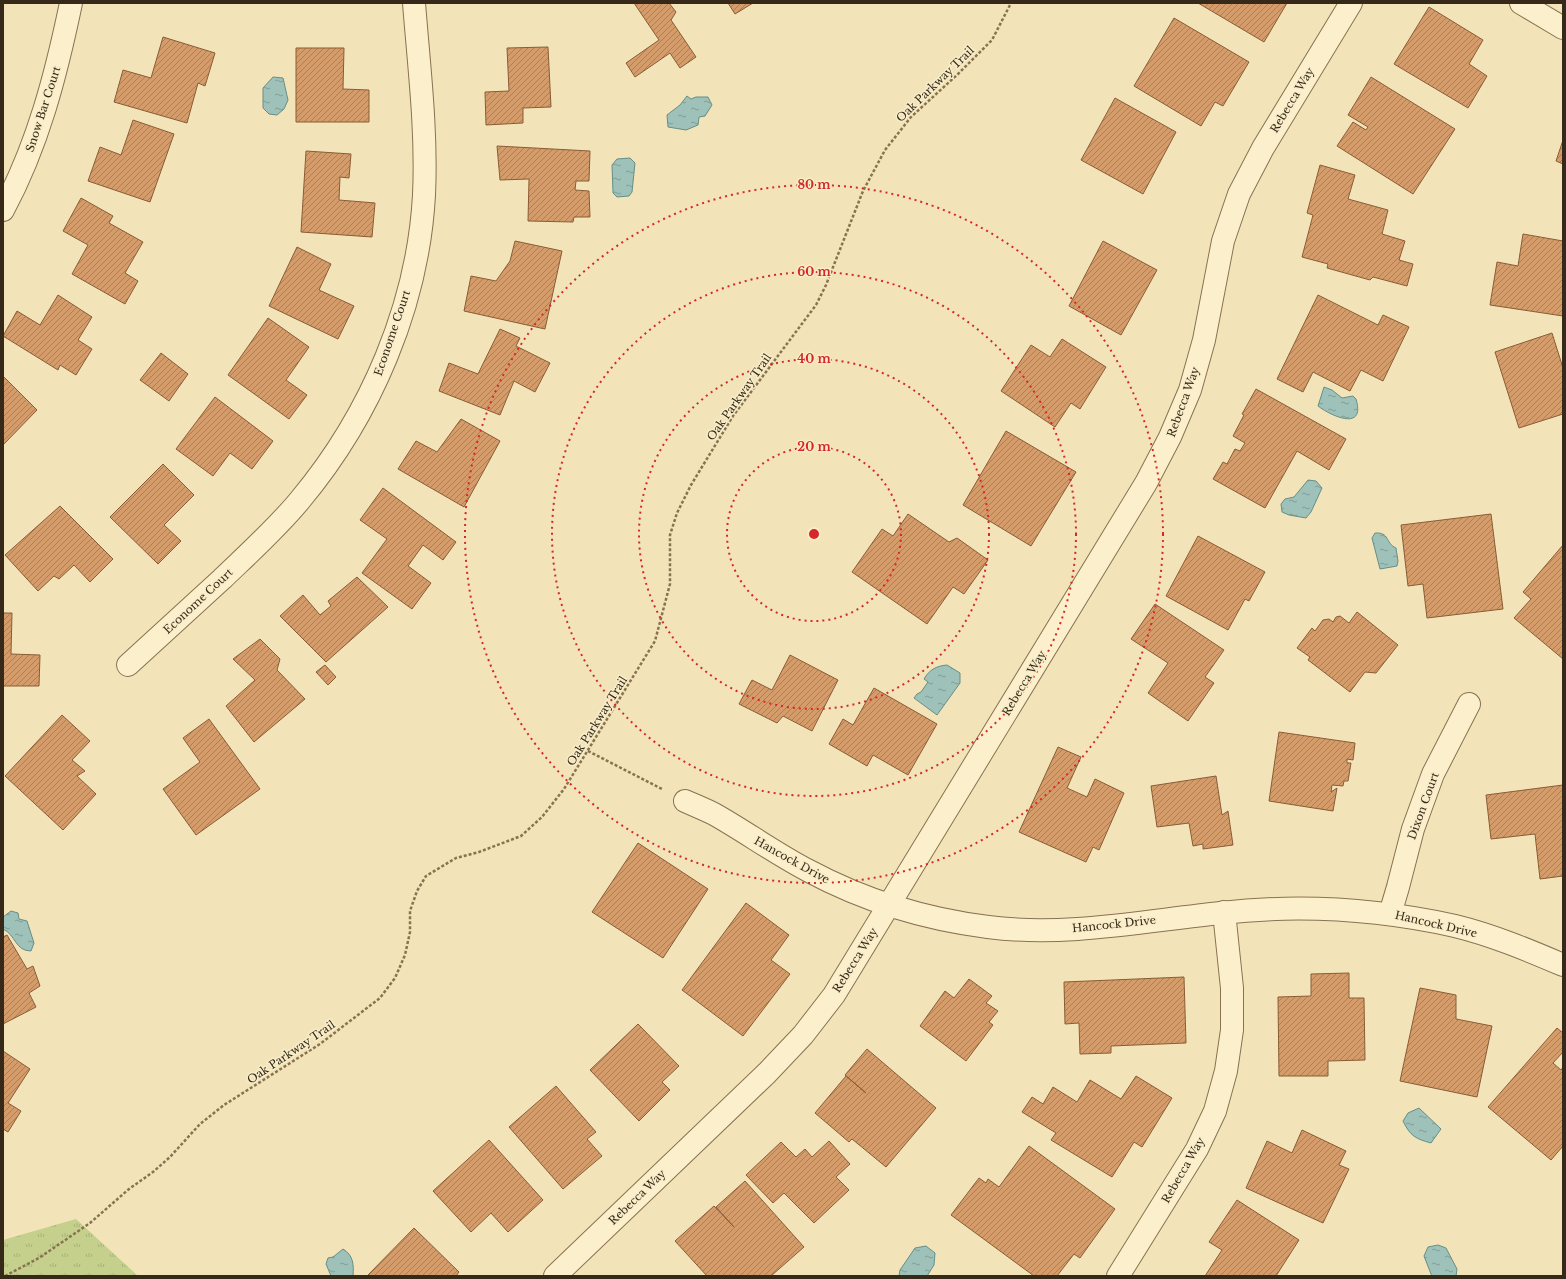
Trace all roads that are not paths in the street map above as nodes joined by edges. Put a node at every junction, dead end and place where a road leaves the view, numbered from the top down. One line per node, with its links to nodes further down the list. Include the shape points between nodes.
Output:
1 (71, 3): 6 (street, Snow Bar Court, via 59,61 40,127)
2 (414, 3): 7 (street, Econome Court, via 425,140 424,196 417,251 404,305 386,357 346,436 300,500 262,541)
3 (1351, 3): 10 (street, Rebecca Way, via 1262,148 1240,194 1223,242 1204,340 1190,390 1170,437 1146,483)
4 (1522, 3): 5 (street)
5 (1563, 28)
6 (3, 210)
7 (128, 665)
8 (1469, 704): 12 (street, Dixon Court, via 1433,774 1413,829)
9 (685, 800): 10 (street, Hancock Drive, via 808,871)
10 (889, 906): 11 (street, Hancock Drive, via 938,919 989,928 1041,930 1094,928); 14 (street, Rebecca Way, via 834,995 803,1035 767,1073)
11 (1224, 912): 12 (street, Hancock Drive, via 1289,908); 15 (street, Rebecca Way, via 1232,988 1232,1030 1226,1071 1215,1111 1197,1149)
12 (1390, 914): 13 (street, Hancock Drive, via 1456,927 1520,947)
13 (1563, 965)
14 (555, 1276)
15 (1118, 1276)

